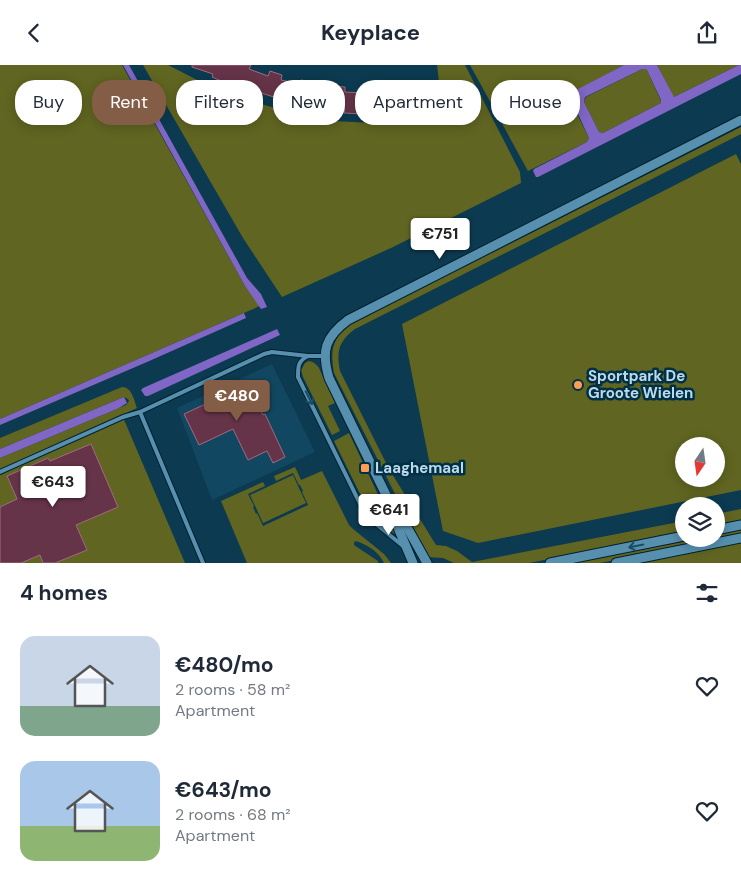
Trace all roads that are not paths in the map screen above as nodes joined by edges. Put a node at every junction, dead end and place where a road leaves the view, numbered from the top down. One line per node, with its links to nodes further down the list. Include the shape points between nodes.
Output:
1 (741, 120): 3 (street, via 348,320 330,337)
2 (308, 356): 3 (lane); 4 (lane, via 264,354); 11 (lane, one-way to 11, via 301,359 298,377 365,514)
3 (325, 356): 6 (street, via 329,378)
4 (140, 412): 5 (lane); 12 (lane)
5 (0, 472)
6 (390, 501): 11 (street); 14 (street)
7 (741, 525): 8 (street)
8 (725, 528)
9 (675, 538): 15 (street, one-way to 15)
10 (741, 538): 16 (street)
11 (407, 548): 13 (street)
12 (204, 563)
13 (413, 563)
14 (427, 563)
15 (550, 563)
16 (616, 563)

